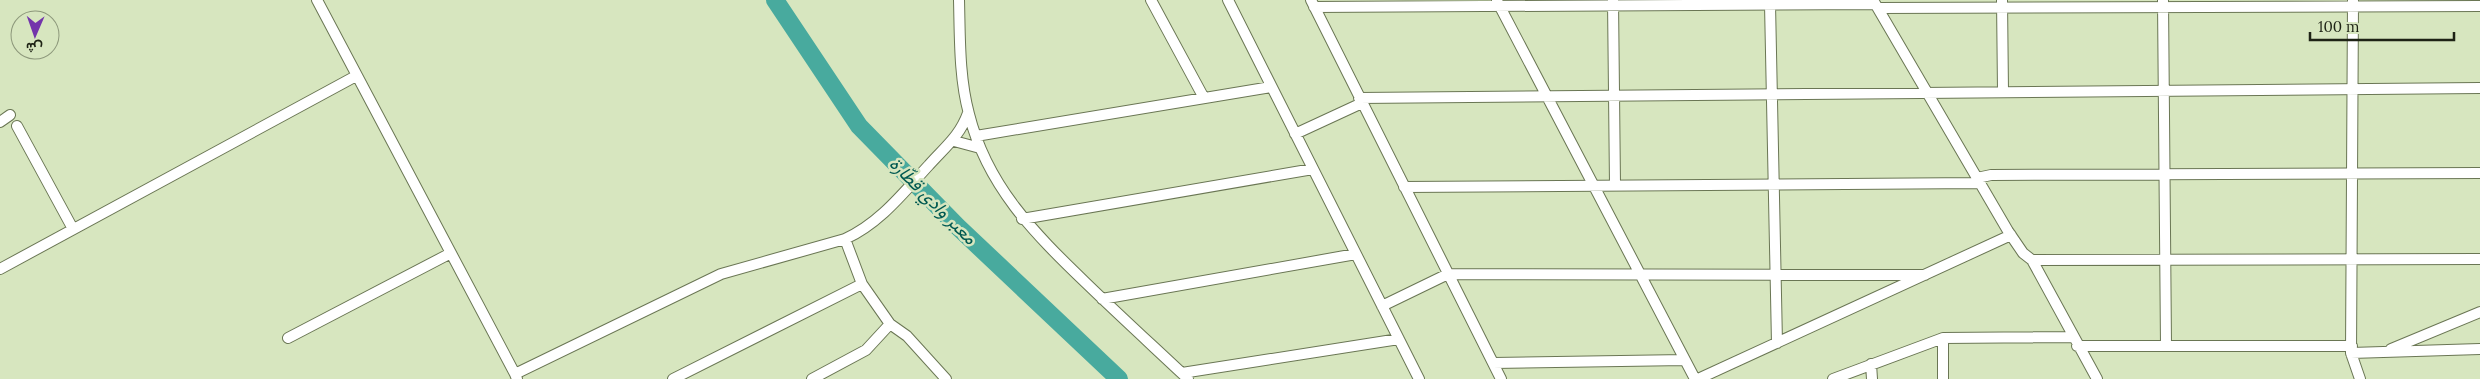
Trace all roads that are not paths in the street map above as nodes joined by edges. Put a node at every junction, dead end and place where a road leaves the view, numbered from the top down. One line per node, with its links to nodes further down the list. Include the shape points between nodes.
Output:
1 (317, 0): 14 (street)
2 (959, 0): 26 (street)
3 (1151, 0): 24 (street)
4 (1228, 0): 15 (street)
5 (1498, 3): 6 (street); 9 (street); 23 (street)
6 (1613, 3): 10 (street); 22 (street)
7 (2163, 3): 8 (street); 12 (street); 18 (street)
8 (2353, 3): 13 (street); 17 (street)
9 (1313, 4): 25 (street)
10 (1770, 4): 11 (street); 21 (street)
11 (1875, 4): 12 (street); 20 (street)
12 (2002, 4): 19 (street)
13 (2480, 6)
14 (356, 76): 44 (street); 47 (street)
15 (1271, 87): 24 (street); 30 (street)
16 (2480, 88): 17 (street)
17 (2353, 89): 18 (street); 37 (street)
18 (2162, 90): 19 (street); 36 (street)
19 (2003, 91): 20 (street)
20 (1926, 92): 21 (street); 38 (street)
21 (1771, 93): 22 (street); 39 (street)
22 (1614, 95): 23 (street); 41 (street)
23 (1547, 96): 25 (street); 40 (street)
24 (1204, 98): 31 (street)
25 (1361, 100): 30 (street); 42 (street)
26 (968, 113): 31 (street); 32 (street)
27 (10, 115): 28 (street)
28 (0, 122)
29 (17, 126): 44 (street)
30 (1295, 134): 34 (street)
31 (976, 136): 33 (street)
32 (954, 141): 33 (street); 46 (street, via 880,217)
33 (980, 148): 43 (street, via 1001,189)
34 (1313, 169): 43 (street); 48 (street)
35 (2480, 173): 37 (street)
36 (2164, 174): 37 (street); 38 (street, via 1991,175); 51 (street)
37 (2353, 174): 52 (street)
38 (1978, 180): 39 (street); 45 (street)
39 (1775, 184): 41 (street); 56 (street)
40 (1594, 185): 41 (street); 42 (street); 55 (street)
41 (1615, 185)
42 (1404, 187): 54 (street)
43 (1022, 219): 59 (street)
44 (73, 229): 53 (street)
45 (2011, 236): 50 (street); 57 (street)
46 (845, 239): 58 (street); 75 (street, via 721,274)
47 (451, 253): 63 (street); 75 (street)
48 (1356, 254): 59 (street); 60 (street)
49 (2480, 259): 52 (street)
50 (2032, 260): 51 (street); 66 (street)
51 (2165, 260): 52 (street); 68 (street)
52 (2353, 260): 69 (street)
53 (0, 269)
54 (1448, 274): 55 (street); 60 (street); 73 (street)
55 (1640, 274): 56 (street); 72 (street)
56 (1775, 274): 57 (street); 67 (street)
57 (1925, 275): 67 (street)
58 (862, 284): 62 (street); 77 (street)
59 (1102, 299): 76 (street)
60 (1382, 306): 65 (street)
61 (2480, 312): 71 (street)
62 (890, 324): 78 (street, via 866,350); 79 (street, via 907,336)
63 (288, 338)
64 (1943, 338): 66 (street); 74 (street); 85 (street)
65 (1399, 339): 76 (street); 80 (street)
66 (2075, 342): 68 (street); 86 (street)
67 (1776, 343): 82 (street)
68 (2166, 346): 69 (street)
69 (2352, 349): 71 (street); 87 (street)
70 (2480, 350): 71 (street)
71 (2384, 352)
72 (1685, 360): 73 (street); 82 (street)
73 (1493, 363): 81 (street)
74 (1871, 364): 83 (street); 84 (street)
75 (516, 376)
76 (1185, 376)
77 (673, 379)
78 (812, 379)
79 (946, 379)
80 (1419, 379)
81 (1501, 379)
82 (1696, 379)
83 (1833, 379)
84 (1872, 379)
85 (1943, 379)
86 (2097, 379)
87 (2360, 379)

